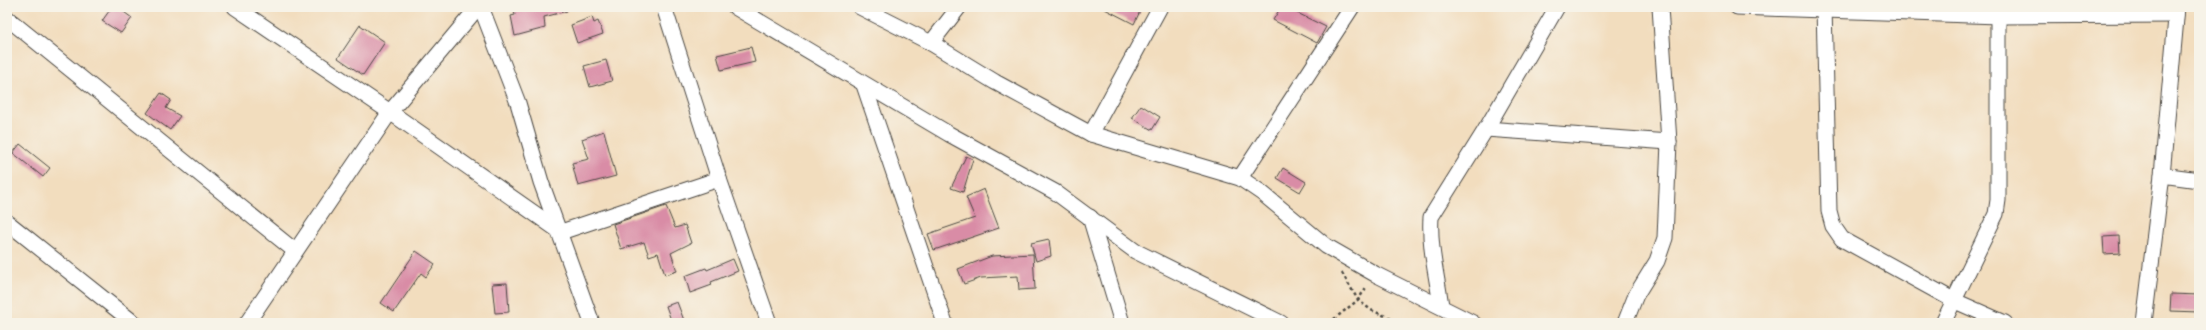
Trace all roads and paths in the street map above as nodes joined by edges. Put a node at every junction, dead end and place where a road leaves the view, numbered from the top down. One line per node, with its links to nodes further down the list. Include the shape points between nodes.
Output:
1 (236, 7): 19 (street)
2 (478, 7): 19 (street)
3 (481, 7): 29 (street, via 518,103 541,182)
4 (664, 7): 25 (street)
5 (735, 7): 18 (street)
6 (860, 7): 17 (street)
7 (959, 7): 17 (street)
8 (1160, 7): 21 (street)
9 (1352, 7): 24 (street)
10 (1557, 7): 20 (street)
11 (1660, 7): 22 (street)
12 (1737, 7): 13 (street)
13 (1824, 9): 14 (street); 34 (street, via 1829,210 1833,226 1842,239)
14 (1999, 11): 15 (street); 34 (street, via 1996,214)
15 (2177, 11): 23 (street)
16 (7, 18): 30 (street)
17 (931, 43): 21 (street, via 1002,86)
18 (864, 84): 27 (street, via 1056,192); 40 (street)
19 (390, 112): 29 (street); 30 (street)
20 (1486, 128): 22 (street); 35 (street, via 1431,217 1430,233)
21 (1091, 134): 24 (street)
22 (1669, 142): 46 (street, via 1665,238 1657,261 1636,295)
23 (2162, 175): 26 (street); 49 (street)
24 (1240, 178): 32 (street, via 1262,193 1312,236)
25 (720, 179): 29 (street); 39 (street)
26 (2199, 180)
27 (1090, 217): 41 (street); 42 (street, via 1135,251)
28 (7, 222): 36 (street)
29 (561, 232): 38 (street)
30 (295, 251): 37 (street)
31 (1338, 266): 33 (path)
32 (1375, 274): 33 (path); 35 (street)
33 (1358, 300): 43 (path); 44 (path, via 1371,310)
34 (1955, 301): 47 (street); 48 (street)
35 (1441, 306): 45 (street)
36 (134, 323)
37 (247, 323)
38 (592, 323)
39 (769, 323)
40 (945, 323)
41 (1122, 323)
42 (1278, 323)
43 (1329, 323)
44 (1402, 323)
45 (1473, 323)
46 (1625, 323)
47 (1943, 323)
48 (2005, 323)
49 (2144, 323)

